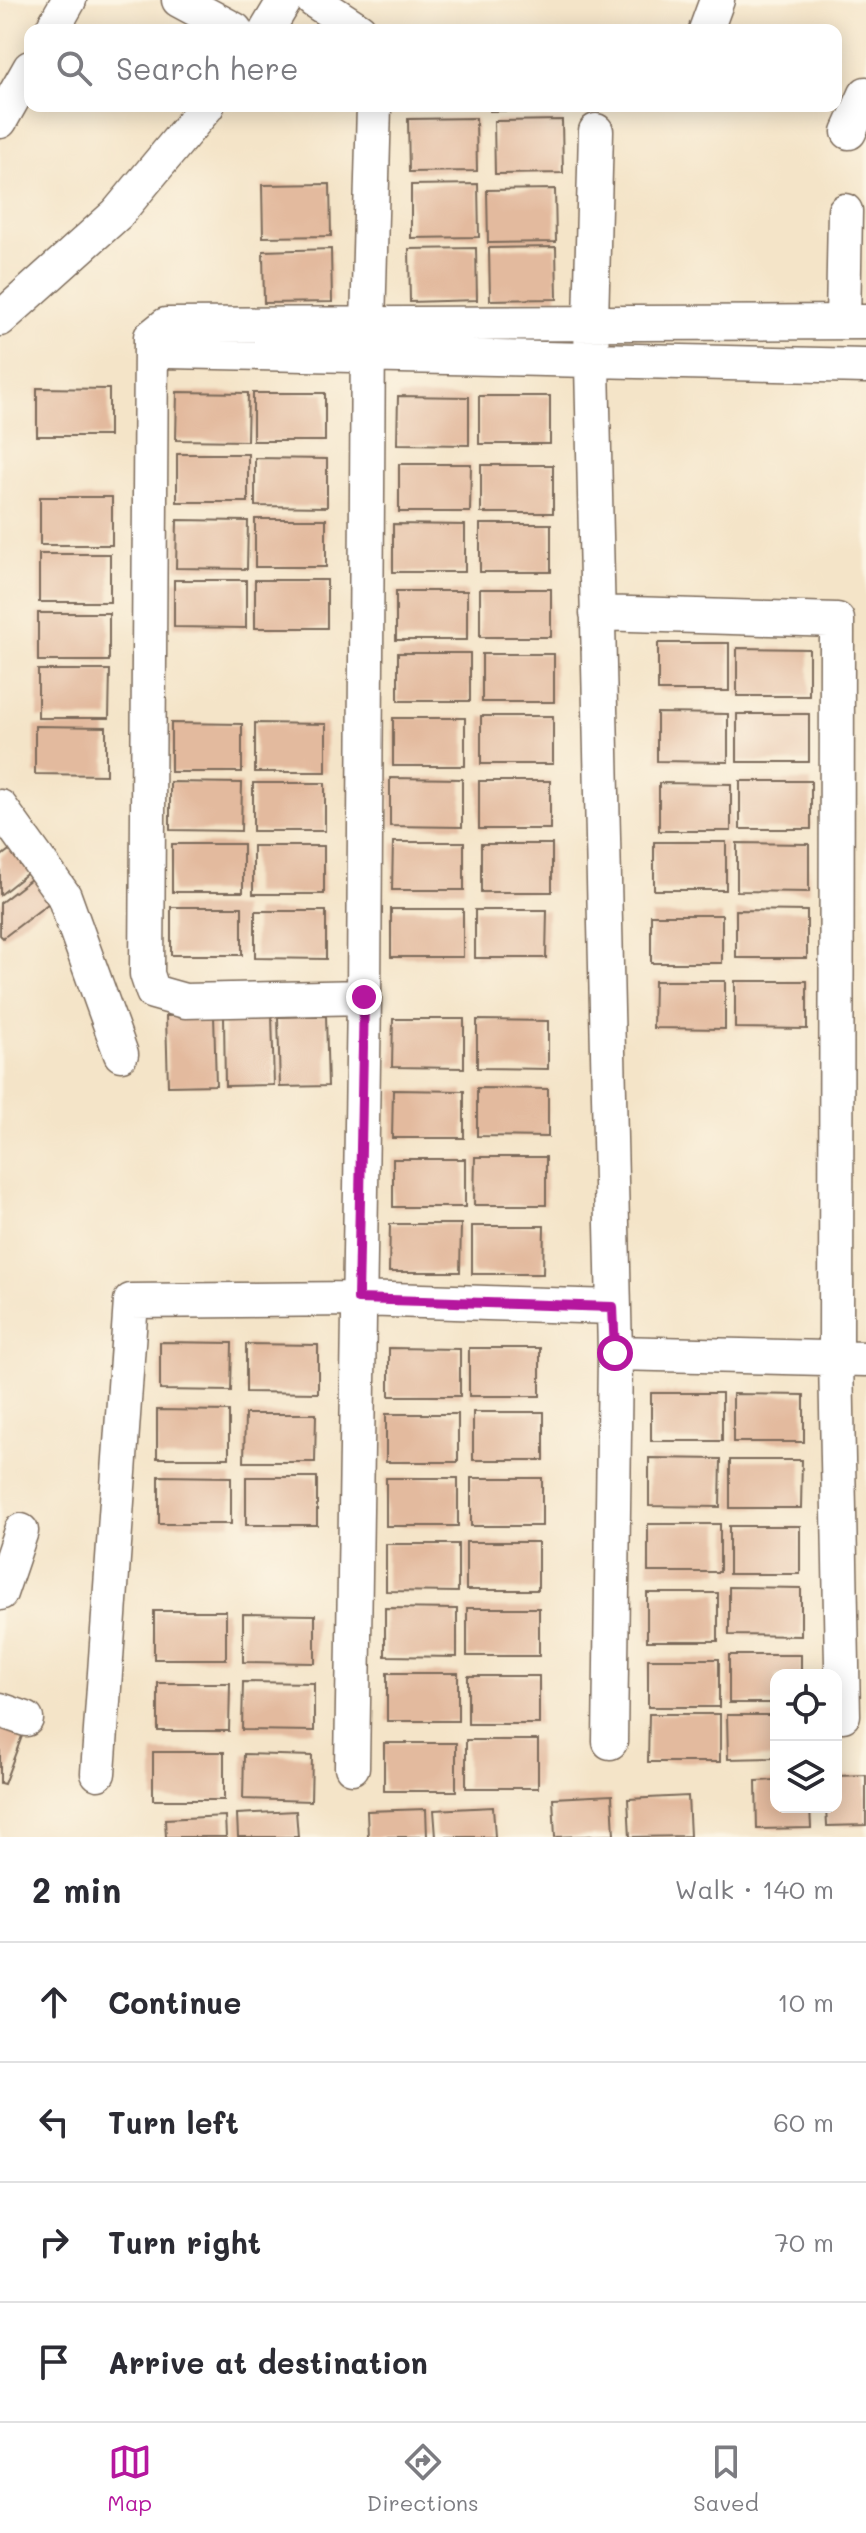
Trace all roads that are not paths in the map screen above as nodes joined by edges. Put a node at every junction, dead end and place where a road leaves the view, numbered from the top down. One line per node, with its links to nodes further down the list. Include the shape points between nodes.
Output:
1 (69, 0): 6 (street)
2 (179, 0): 7 (street)
3 (285, 0): 8 (street)
4 (313, 0): 9 (street)
5 (717, 0): 10 (street)
6 (55, 24)
7 (224, 24)
8 (271, 24)
9 (350, 24)
10 (708, 24)
11 (24, 79): 15 (street)
12 (866, 94): 17 (street)
13 (202, 112): 19 (street, via 117,214)
14 (374, 112): 22 (street)
15 (0, 121)
16 (596, 131): 20 (street)
17 (849, 132)
18 (845, 211): 21 (street)
19 (0, 319)
20 (591, 322): 21 (street); 22 (street); 23 (street)
21 (855, 322)
22 (368, 340): 23 (street); 28 (street); 28 (street, via 166,325 151,337 147,974 153,992 185,1001)
23 (592, 360): 24 (street); 25 (street)
24 (866, 366)
25 (597, 613): 26 (street); 31 (street)
26 (852, 622): 33 (street)
27 (0, 807): 29 (street, via 64,896)
28 (364, 997): 30 (street)
29 (121, 1054)
30 (358, 1299): 31 (street); 38 (street); 39 (street, via 131,1301)
31 (613, 1307): 32 (street)
32 (615, 1353): 33 (street); 37 (street)
33 (851, 1358): 36 (street)
34 (21, 1531): 35 (street)
35 (0, 1593)
36 (843, 1715)
37 (610, 1742)
38 (352, 1767)
39 (98, 1773)

